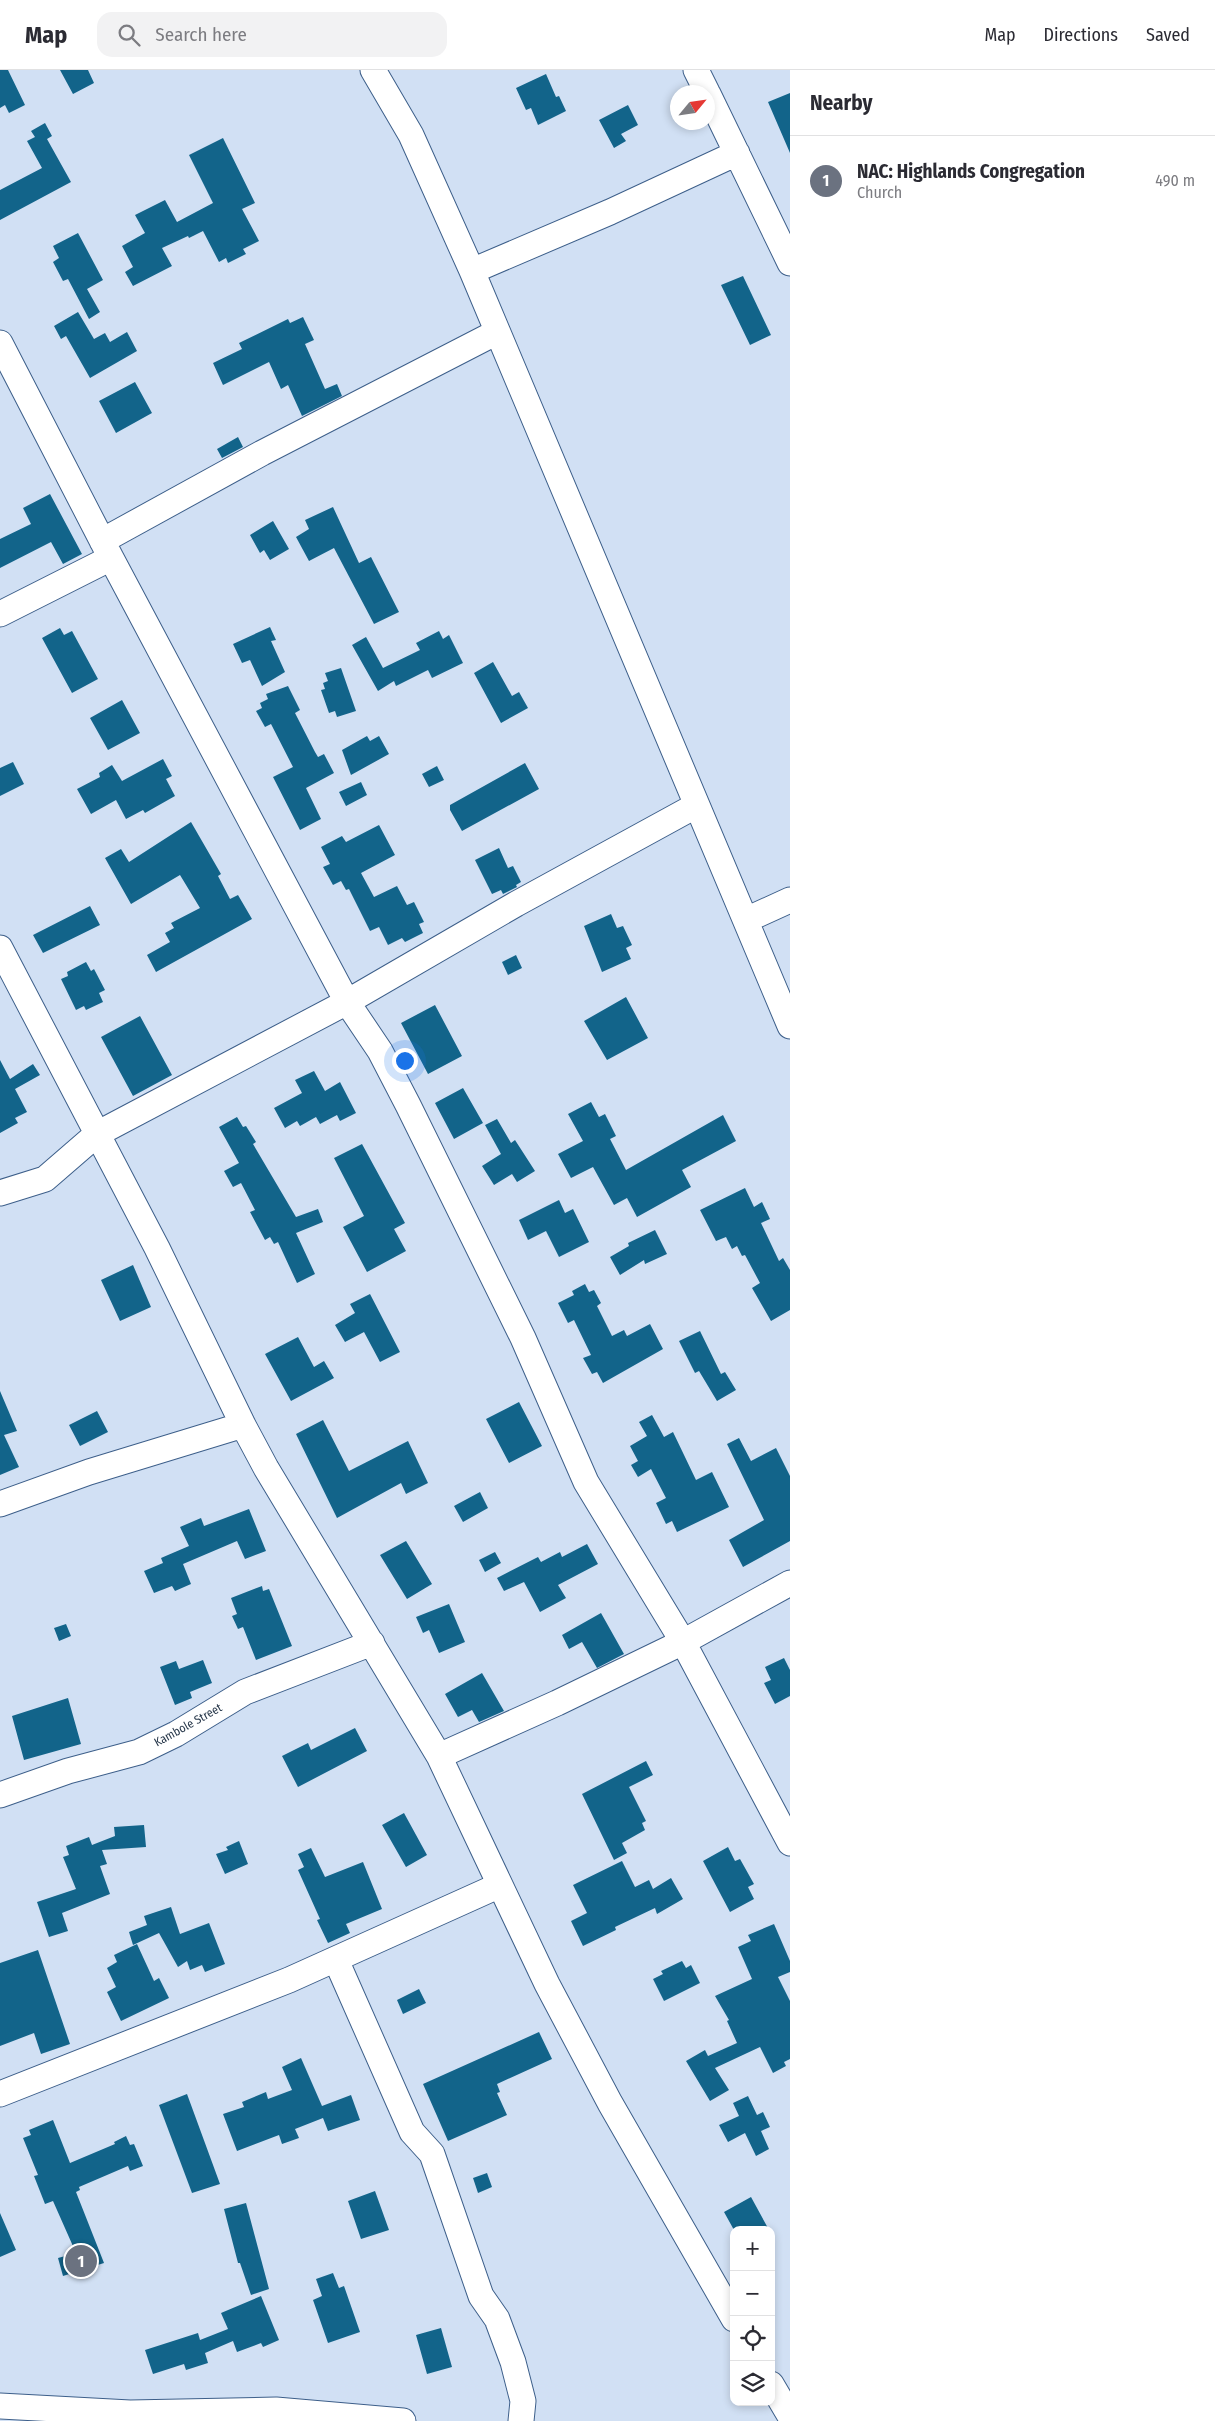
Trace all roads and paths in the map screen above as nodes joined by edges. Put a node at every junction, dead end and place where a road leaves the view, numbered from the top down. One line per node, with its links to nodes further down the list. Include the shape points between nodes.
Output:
1 (373, 70): 7 (street, via 411,135)
2 (696, 70): 3 (street)
3 (703, 85)
4 (715, 109): 5 (street)
5 (737, 153): 6 (street); 7 (street)
6 (790, 263)
7 (472, 271): 8 (street)
8 (498, 332): 10 (street, via 262,453); 12 (street)
9 (0, 343): 10 (street)
10 (106, 550): 11 (street); 16 (street)
11 (0, 614)
12 (697, 805): 14 (street); 16 (street, via 516,904)
13 (790, 900): 14 (street)
14 (746, 920): 17 (street)
15 (0, 948): 18 (street)
16 (347, 1002): 18 (street); 23 (street, via 380,1052 408,1105 523,1338 586,1482)
17 (790, 1026)
18 (98, 1134): 19 (street, via 45,1178); 20 (street)
19 (0, 1192)
20 (242, 1425): 21 (street, via 89,1472); 24 (street)
21 (0, 1504)
22 (790, 1583): 23 (street)
23 (683, 1642): 25 (street); 27 (street)
24 (372, 1643): 25 (street); 26 (street, Kambole Street, via 245,1692 176,1734 139,1752 68,1771)
25 (440, 1756): 28 (street)
26 (0, 1795)
27 (790, 1843)
28 (500, 1885): 29 (street); 31 (street, via 547,1984 606,2095)
29 (336, 1960): 30 (street); 36 (street, via 412,2132 432,2154 481,2296 497,2319 513,2362 523,2401)
30 (0, 2094)
31 (732, 2316)
32 (775, 2391): 34 (street)
33 (0, 2406): 35 (street, via 130,2413 276,2410)
34 (790, 2416)
35 (402, 2421)
36 (521, 2421)

